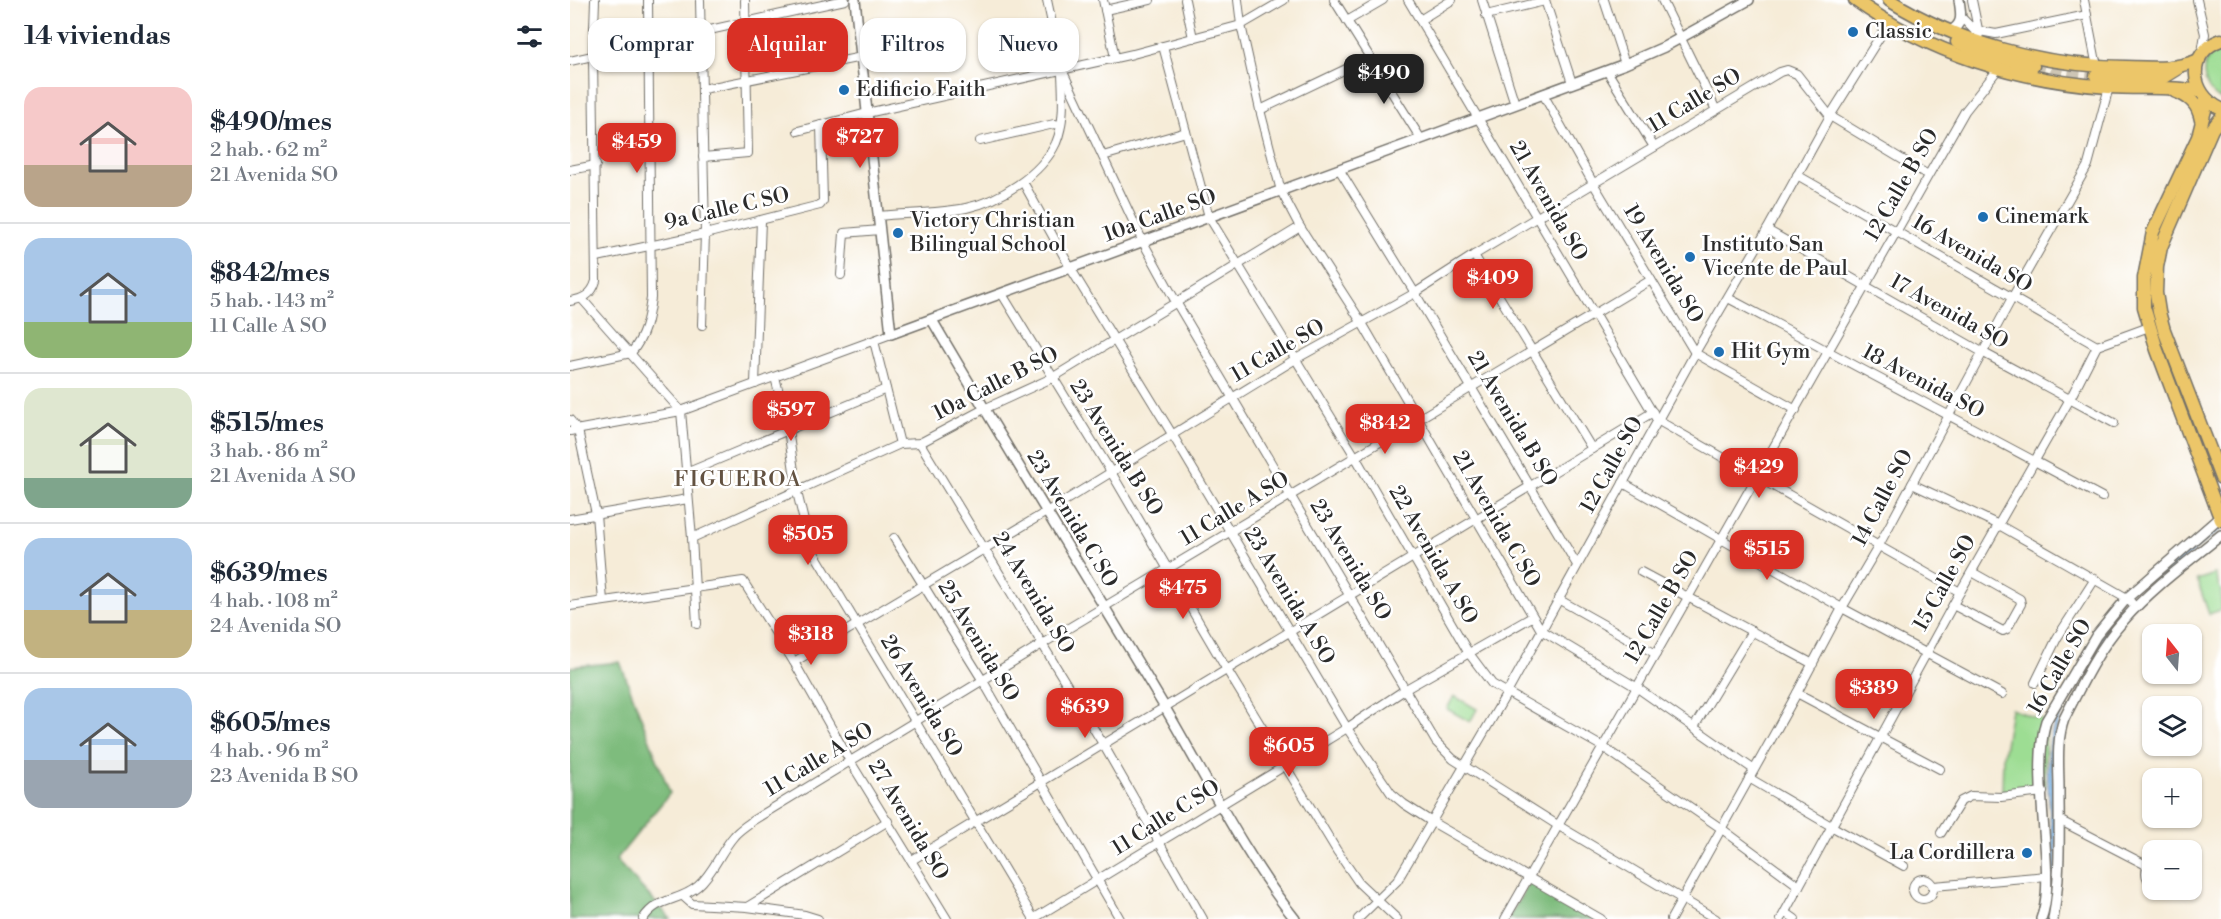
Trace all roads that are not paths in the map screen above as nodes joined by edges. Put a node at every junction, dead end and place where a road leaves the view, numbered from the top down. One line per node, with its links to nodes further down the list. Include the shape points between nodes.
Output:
1 (595, 0): 31 (street)
2 (648, 0): 32 (street)
3 (700, 0): 33 (street)
4 (745, 0): 34 (street)
5 (844, 0): 35 (street)
6 (855, 0): 49 (street)
7 (1047, 0): 36 (street, 23 Avenida SO)
8 (1103, 0): 28 (street)
9 (1150, 0): 28 (street)
10 (1185, 0): 45 (street)
11 (1238, 0): 41 (street, 21 Avenida C SO)
12 (1284, 0): 41 (street)
13 (1334, 0): 39 (street)
14 (1383, 0): 39 (street)
15 (1408, 0): 38 (street, 21 Avenida SO)
16 (1452, 0): 38 (street)
17 (1482, 0): 29 (street)
18 (1545, 0): 29 (street); 71 (street)
19 (1604, 0): 56 (street)
20 (1662, 0): 44 (street)
21 (1749, 0): 44 (street, 10a Calle SO)
22 (1855, 0): 40 (highway)
23 (1959, 0): 37 (street)
24 (1972, 0): 43 (street)
25 (2084, 0): 30 (street)
26 (2198, 0): 53 (street, via 2205,34)
27 (1894, 3): 42 (highway); 58 (highway, via 1927,28 1954,41)
28 (1106, 10): 54 (street)
29 (1486, 15): 77 (street)
30 (2087, 15): 43 (street, via 1996,34); 61 (street)
31 (594, 18)
32 (648, 18)
33 (701, 18)
34 (745, 18)
35 (759, 18)
36 (1051, 18)
37 (1962, 18): 42 (street); 43 (street)
38 (1420, 20): 83 (street, 21 Avenida SO)
39 (1347, 21): 52 (street)
40 (1889, 22): 59 (highway, via 1941,47); 82 (street, 12 Calle SO)
41 (1241, 25): 45 (street); 79 (street, 21 Avenida C SO)
42 (1950, 31): 47 (highway)
43 (1978, 32): 47 (street)
44 (1681, 37): 56 (street, 10a Calle SO); 80 (street)
45 (1193, 38): 48 (street)
46 (2221, 40): 53 (highway)
47 (1984, 44): 61 (highway)
48 (1163, 46): 54 (street); 89 (street, 22 Avenida A SO)
49 (860, 47)
50 (860, 56): 70 (street)
51 (588, 57): 55 (street)
52 (1369, 57): 79 (street); 90 (street)
53 (2200, 57): 61 (highway, via 2181,67); 76 (highway, via 2196,80)
54 (1115, 58): 57 (street)
55 (570, 61)
56 (1625, 64): 60 (street, 10a Calle SO)
57 (1079, 66)
58 (2033, 66)
59 (1999, 68): 72 (highway); 99 (street, 12 Calle B SO, via 1965,111)
60 (1607, 70): 71 (street, 10a Calle SO); 92 (street)
61 (2097, 71)
62 (593, 72): 95 (street)
63 (648, 72): 113 (street)
64 (702, 72): 74 (street)
65 (747, 72): 70 (street)
66 (863, 72): 81 (street)
67 (1054, 72): 81 (street, via 960,96)
68 (1062, 72): 86 (street)
69 (1063, 72): 93 (street, 23 Avenida SO)
70 (747, 80): 74 (street); 94 (street, via 748,153)
71 (1572, 83): 75 (street, 10a Calle SO)
72 (2109, 87): 73 (highway); 124 (street, 14 Calle SO, via 2088,165)
73 (2168, 88): 76 (highway); 87 (highway, via 2193,101)
74 (702, 89): 94 (street)
75 (1543, 94): 77 (street, 10a Calle SO); 101 (street, 19 Avenida SO)
76 (2202, 94): 78 (highway); 87 (highway)
77 (1515, 104): 83 (street, 10a Calle SO)
78 (2221, 109)
79 (1260, 110): 102 (street, 21 Avenida C SO)
80 (1716, 110): 82 (street, 11 Calle SO, via 1787,70 1797,74); 92 (street, 11 Calle SO)
81 (867, 113): 85 (street); 103 (street)
82 (1830, 116): 98 (street, 12 Calle SO); 99 (street)
83 (1478, 117): 90 (street, 10a Calle SO); 105 (street, 21 Avenida SO)
84 (2221, 118): 171 (highway, via 2212,129 2168,227 2157,267 2156,293 2164,330)
85 (821, 125): 88 (street); 106 (street, 9a Calle C SO, via 820,206)
86 (1061, 125): 91 (street); 100 (street, via 1050,153)
87 (2202, 125): 132 (highway, via 2153,232 2144,278)
88 (798, 131)
89 (1186, 132): 93 (street); 104 (street, 22 Avenida A SO)
90 (1421, 139): 96 (street, 10a Calle SO)
91 (980, 141)
92 (1654, 147): 101 (street, 11 Calle SO)
93 (1103, 156): 112 (street, 23 Avenida SO)
94 (703, 157): 111 (street)
95 (596, 165): 97 (street); 115 (street)
96 (1339, 169): 102 (street, 10a Calle SO); 121 (street, 21 Avenida B SO)
97 (570, 170)
98 (1797, 175): 109 (street, 12 Calle SO); 110 (street, 16 Avenida SO)
99 (1928, 175): 110 (street, 12 Calle B SO)
100 (1023, 183): 103 (street, via 967,208); 117 (street, 23 Avenida A SO)
101 (1593, 183): 105 (street, 11 Calle SO); 119 (street, 19 Avenida SO)
102 (1281, 191): 104 (street, 10a Calle SO); 107 (street, 21 Avenida C SO)
103 (878, 216): 108 (street)
104 (1209, 217): 112 (street, 10a Calle SO); 116 (street, 22 Avenida A SO)
105 (1536, 219): 114 (street, 11 Calle SO); 128 (street, 21 Avenida SO)
106 (761, 220): 111 (street, 9a Calle C SO); 146 (street)
107 (1300, 227): 116 (street, 10a Calle B SO); 130 (street, 21 Avenida C SO)
108 (880, 230): 118 (street, via 844,233); 133 (street)
109 (1767, 230): 120 (street, 17 Avenida SO); 123 (street, 12 Calle SO)
110 (1896, 231): 120 (street, 12 Calle B SO); 124 (street, 16 Avenida SO)
111 (705, 234): 113 (street, 9a Calle C SO); 131 (street)
112 (1143, 242): 117 (street, 10a Calle SO); 127 (street, 23 Avenida SO)
113 (652, 244): 115 (street, 9a Calle C SO); 141 (street, via 648,323)
114 (1474, 255): 121 (street, 11 Calle SO); 138 (street)
115 (597, 257): 125 (street, via 594,288)
116 (1239, 265): 127 (street, 10a Calle B SO); 142 (street, 22 Avenida A SO)
117 (1071, 269): 122 (street, 10a Calle SO); 134 (street, 23 Avenida A SO)
118 (841, 275)
119 (1651, 280): 128 (street, 11 Calle A SO); 139 (street, 19 Avenida SO)
120 (1865, 286): 137 (street, 12 Calle B SO); 140 (street, 17 Avenida SO)
121 (1415, 293): 130 (street, 11 Calle SO); 147 (street, 21 Avenida B SO)
122 (1002, 294): 129 (street, 10a Calle SO); 145 (street, 23 Avenida B SO)
123 (1728, 298): 137 (street, 18 Avenida SO); 139 (street, 12 Calle SO)
124 (2012, 298): 136 (street, 16 Avenida SO); 140 (street, 14 Calle SO)
125 (582, 299): 126 (street); 141 (street)
126 (570, 301)
127 (1176, 302): 134 (street, 10a Calle B SO); 149 (street, 23 Avenida SO)
128 (1594, 315): 138 (street, 11 Calle A SO); 154 (street, 21 Avenida SO)
129 (932, 320): 133 (street, 10a Calle SO); 151 (street, 23 Avenida C SO)
130 (1362, 323): 142 (street, 11 Calle SO); 157 (street, 21 Avenida C SO)
131 (702, 325)
132 (2149, 327): 136 (street); 172 (highway)
133 (891, 334): 135 (street, 10a Calle SO)
134 (1115, 340): 145 (street, 10a Calle B SO); 162 (street, 23 Avenida A SO)
135 (874, 341): 144 (street, 10a Calle SO); 148 (street)
136 (2097, 346): 150 (street, 15 Calle SO)
137 (1828, 351): 152 (street, 12 Calle B SO); 155 (street, 18 Avenida SO)
138 (1534, 352): 147 (street, 11 Calle A SO); 165 (street)
139 (1695, 352): 152 (street, 19 Avenida SO); 158 (street, 12 Calle SO)
140 (1982, 352): 150 (street, 17 Avenida SO); 155 (street, 14 Calle SO)
141 (631, 353): 143 (street); 153 (street)
142 (1294, 360): 149 (street, 11 Calle SO); 166 (street, 22 Avenida A SO)
143 (570, 366)
144 (775, 377): 146 (street, 10a Calle SO); 160 (street, 26 Avenida SO)
145 (1052, 378): 151 (street, 10a Calle B SO); 168 (street, 23 Avenida B SO)
146 (755, 384): 153 (street, 10a Calle SO)
147 (1472, 387): 157 (street, 11 Calle A SO); 175 (street, 21 Avenida B SO)
148 (886, 389): 160 (street); 164 (street)
149 (1233, 397): 162 (street, 11 Calle SO); 177 (street, 23 Avenida SO)
150 (2070, 399): 159 (street, 17 Avenida SO); 167 (street, 15 Calle SO)
151 (984, 409): 163 (street, 10a Calle B SO); 181 (street, 23 Avenida C SO)
152 (1796, 410): 170 (street, 12 Calle B SO)
153 (681, 411): 161 (street, 10a Calle SO); 169 (street)
154 (1653, 412): 158 (street, 21 Avenida SO); 165 (street)
155 (1948, 416): 167 (street, 18 Avenida SO); 174 (street, 14 Calle SO)
156 (570, 420): 161 (street)
157 (1417, 420): 166 (street, 11 Calle A SO); 185 (street, 21 Avenida C SO)
158 (1658, 420): 170 (street); 173 (street, 12 Calle SO)
159 (2114, 423)
160 (788, 429): 169 (street); 176 (street, 26 Avenida SO)
161 (574, 430): 182 (street)
162 (1172, 434): 168 (street, 11 Calle SO); 187 (street, 23 Avenida A SO)
163 (920, 443): 164 (street, 10a Calle B SO); 193 (street, 24 Avenida SO)
164 (900, 444): 176 (street, 10a Calle B SO)
165 (1592, 449): 175 (street)
166 (1356, 458): 177 (street, 11 Calle A SO); 194 (street, 22 Avenida A SO)
167 (2034, 462): 178 (street, 18 Avenida SO); 186 (street, 15 Calle SO)
168 (1111, 472): 181 (street, 11 Calle SO); 196 (street, 23 Avenida B SO)
169 (686, 473): 179 (street)
170 (1757, 477): 191 (street, 12 Calle B SO); 192 (street)
171 (2221, 478)
172 (2206, 479): 180 (highway); 183 (highway)
173 (1623, 483): 191 (street); 195 (street, 12 Calle SO)
174 (1912, 484): 186 (street); 192 (street, 14 Calle SO)
175 (1531, 486): 185 (street); 195 (street, 21 Avenida B SO)
176 (797, 492): 189 (street, 10a Calle B SO); 215 (street, 26 Avenida SO, via 810,546)
177 (1291, 495): 187 (street, 11 Calle A SO); 203 (street, 23 Avenida SO)
178 (2102, 498)
179 (688, 499): 182 (street); 189 (street)
180 (2221, 503)
181 (1048, 511): 193 (street, 11 Calle SO); 210 (street, 23 Avenida C SO)
182 (596, 514): 184 (street); 207 (street)
183 (2221, 518): 205 (street, 16 Calle SO)
184 (570, 519)
185 (1476, 519): 194 (street); 213 (street, 21 Avenida C SO)
186 (1999, 525): 198 (street, 15 Calle SO); 199 (street)
187 (1230, 532): 196 (street, 11 Calle A SO); 218 (street, 23 Avenida A SO)
188 (2221, 535): 212 (street, 16 Calle SO)
189 (693, 538): 201 (street)
190 (894, 538): 200 (street, 25 Avenida SO)
191 (1721, 540): 204 (street, 12 Calle B SO); 211 (street)
192 (1878, 547): 202 (street); 211 (street, 14 Calle SO)
193 (985, 548): 200 (street, 11 Calle SO); 219 (street, 24 Avenida SO)
194 (1414, 557): 203 (street); 220 (street, 22 Avenida A SO)
195 (1577, 565): 206 (street, 12 Calle SO)
196 (1169, 570): 210 (street, 11 Calle A SO); 225 (street, 23 Avenida B SO)
197 (1641, 572): 204 (street)
198 (1972, 572): 202 (street, 15 Calle SO); 208 (street, via 2020,598 2021,604 2007,629 2003,631)
199 (2095, 579): 205 (street); 227 (street, via 2057,638)
200 (923, 585): 215 (street, 11 Calle SO); 226 (street, 25 Avenida SO)
201 (695, 586): 207 (street); 214 (street); 223 (street, 27 Avenida SO, via 743,581)
202 (1960, 592): 208 (street, 15 Calle SO)
203 (1351, 595): 218 (street); 229 (street, 23 Avenida SO)
204 (1689, 598): 217 (street); 222 (street, 12 Calle B SO)
205 (2127, 598): 212 (street); 240 (street, 16 Calle SO, via 2096,636 2056,701 2043,731)
206 (1558, 599): 216 (street, 12 Calle SO); 222 (street)
207 (603, 600): 209 (street)
208 (1953, 604): 221 (street, 15 Calle SO)
209 (570, 606)
210 (1105, 608): 219 (street, 11 Calle A SO); 233 (street, 23 Avenida C SO)
211 (1842, 608): 221 (street); 224 (street, 14 Calle SO)
212 (2135, 608): 241 (street, 16 Calle SO, via 2097,657 2073,702 2061,727)
213 (1532, 617): 216 (street, 21 Avenida C SO); 220 (street, 11 Calle C SO)
214 (697, 624)
215 (858, 625): 223 (street, 11 Calle SO); 234 (street, 26 Avenida SO)
216 (1541, 630): 228 (street, 21 Avenida C SO); 230 (street, 12 Calle SO)
217 (1752, 631): 224 (street); 235 (street)
218 (1290, 632): 225 (street); 236 (street, 23 Avenida A SO)
219 (1042, 644): 226 (street, 11 Calle A SO); 238 (street, 24 Avenida SO)
220 (1468, 652): 229 (street, 11 Calle C SO); 230 (street, 22 Avenida A SO, via 1492,684)
221 (1926, 653): 232 (street); 237 (street, 15 Calle SO)
222 (1656, 654): 228 (street, 12 Calle B SO)
223 (794, 663): 242 (street, 27 Avenida SO)
224 (1813, 664): 231 (street, 14 Calle SO)
225 (1227, 670): 233 (street); 243 (street, 23 Avenida B SO)
226 (983, 681): 234 (street, 11 Calle A SO); 248 (street, 25 Avenida SO)
227 (2035, 683)
228 (1636, 687): 235 (street, 21 Avenida C SO); 239 (street, 12 Calle B SO)
229 (1406, 689): 236 (street, 11 Calle C SO); 244 (street, 23 Avenida SO, via 1436,742)
230 (1507, 693): 239 (street, 22 Avenida A SO); 244 (street, 12 Calle SO)
231 (1797, 693): 237 (street); 245 (street, 14 Calle SO)
232 (2002, 694)
233 (1165, 708): 238 (street); 250 (street, 23 Avenida C SO)
234 (915, 722): 242 (street, 11 Calle A SO); 252 (street, 26 Avenida SO)
235 (1694, 727): 245 (street, 21 Avenida C SO)
236 (1347, 728): 243 (street, 11 Calle C SO); 254 (street, 23 Avenida A SO, via 1391,793)
237 (1880, 738): 246 (street); 256 (street, 15 Calle SO)
238 (1103, 744): 248 (street); 259 (street, 24 Avenida SO)
239 (1603, 747): 255 (street, 12 Calle B SO); 257 (street, 22 Avenida A SO)
240 (2043, 755): 241 (street); 249 (street, 16 Calle SO)
241 (2057, 757): 253 (street, 16 Calle SO)
242 (850, 761): 251 (street, 27 Avenida SO); 268 (street, 11 Calle A SO, via 735,834 709,875)
243 (1285, 765): 250 (street, 11 Calle C SO); 270 (street, 23 Avenida B SO, via 1337,851)
244 (1464, 765): 254 (street, 12 Calle SO); 255 (street, 23 Avenida SO)
245 (1754, 769): 247 (street, 14 Calle SO)
246 (1940, 769)
247 (1749, 778): 256 (street); 257 (street, 14 Calle SO)
248 (1040, 782): 252 (street); 265 (street, 25 Avenida SO)
249 (2043, 792): 258 (street, via 1971,796 1961,801); 263 (street, 16 Calle SO)
250 (1221, 805): 259 (street, 11 Calle C SO); 279 (street, 23 Avenida C SO)
251 (888, 820): 260 (street, 27 Avenida SO); 271 (street)
252 (976, 820): 260 (street); 276 (street, 26 Avenida SO)
253 (2059, 820): 261 (street); 288 (street, 16 Calle SO, via 2058,889)
254 (1432, 822): 264 (street, 23 Avenida A SO); 270 (street, 12 Calle SO, via 1397,882)
255 (1559, 826): 264 (street, 12 Calle B SO); 269 (street, 23 Avenida SO)
256 (1831, 826): 262 (street); 266 (street, 15 Calle SO)
257 (1722, 829): 266 (street, 22 Avenida A SO); 269 (street, 14 Calle SO)
258 (1941, 833)
259 (1160, 843): 265 (street, 11 Calle C SO); 278 (street, 24 Avenida SO)
260 (912, 861): 275 (street, 27 Avenida SO)
261 (2142, 861)
262 (1904, 866)
263 (2047, 876): 267 (street); 287 (street, 16 Calle SO)
264 (1530, 877): 282 (street, 12 Calle B SO); 283 (street)
265 (1097, 881): 276 (street, 11 Calle C SO); 277 (street, 25 Avenida SO)
266 (1799, 885): 272 (street, 15 Calle SO)
267 (1934, 886)
268 (683, 896): 271 (street, via 692,904); 273 (street, 11 Calle A SO, via 656,904)
269 (1682, 899): 284 (street, 14 Calle SO); 285 (street, 23 Avenida SO)
270 (1377, 901): 280 (street, 12 Calle SO); 281 (street, 23 Avenida B SO)
271 (747, 907): 274 (street)
272 (1783, 916): 286 (street)
273 (643, 919)
274 (818, 919)
275 (947, 919)
276 (1033, 919)
277 (1120, 919)
278 (1203, 919)
279 (1295, 919)
280 (1358, 919)
281 (1397, 919)
282 (1505, 919)
283 (1600, 919)
284 (1671, 919)
285 (1716, 919)
286 (1795, 919)
287 (2041, 919)
288 (2053, 919)

